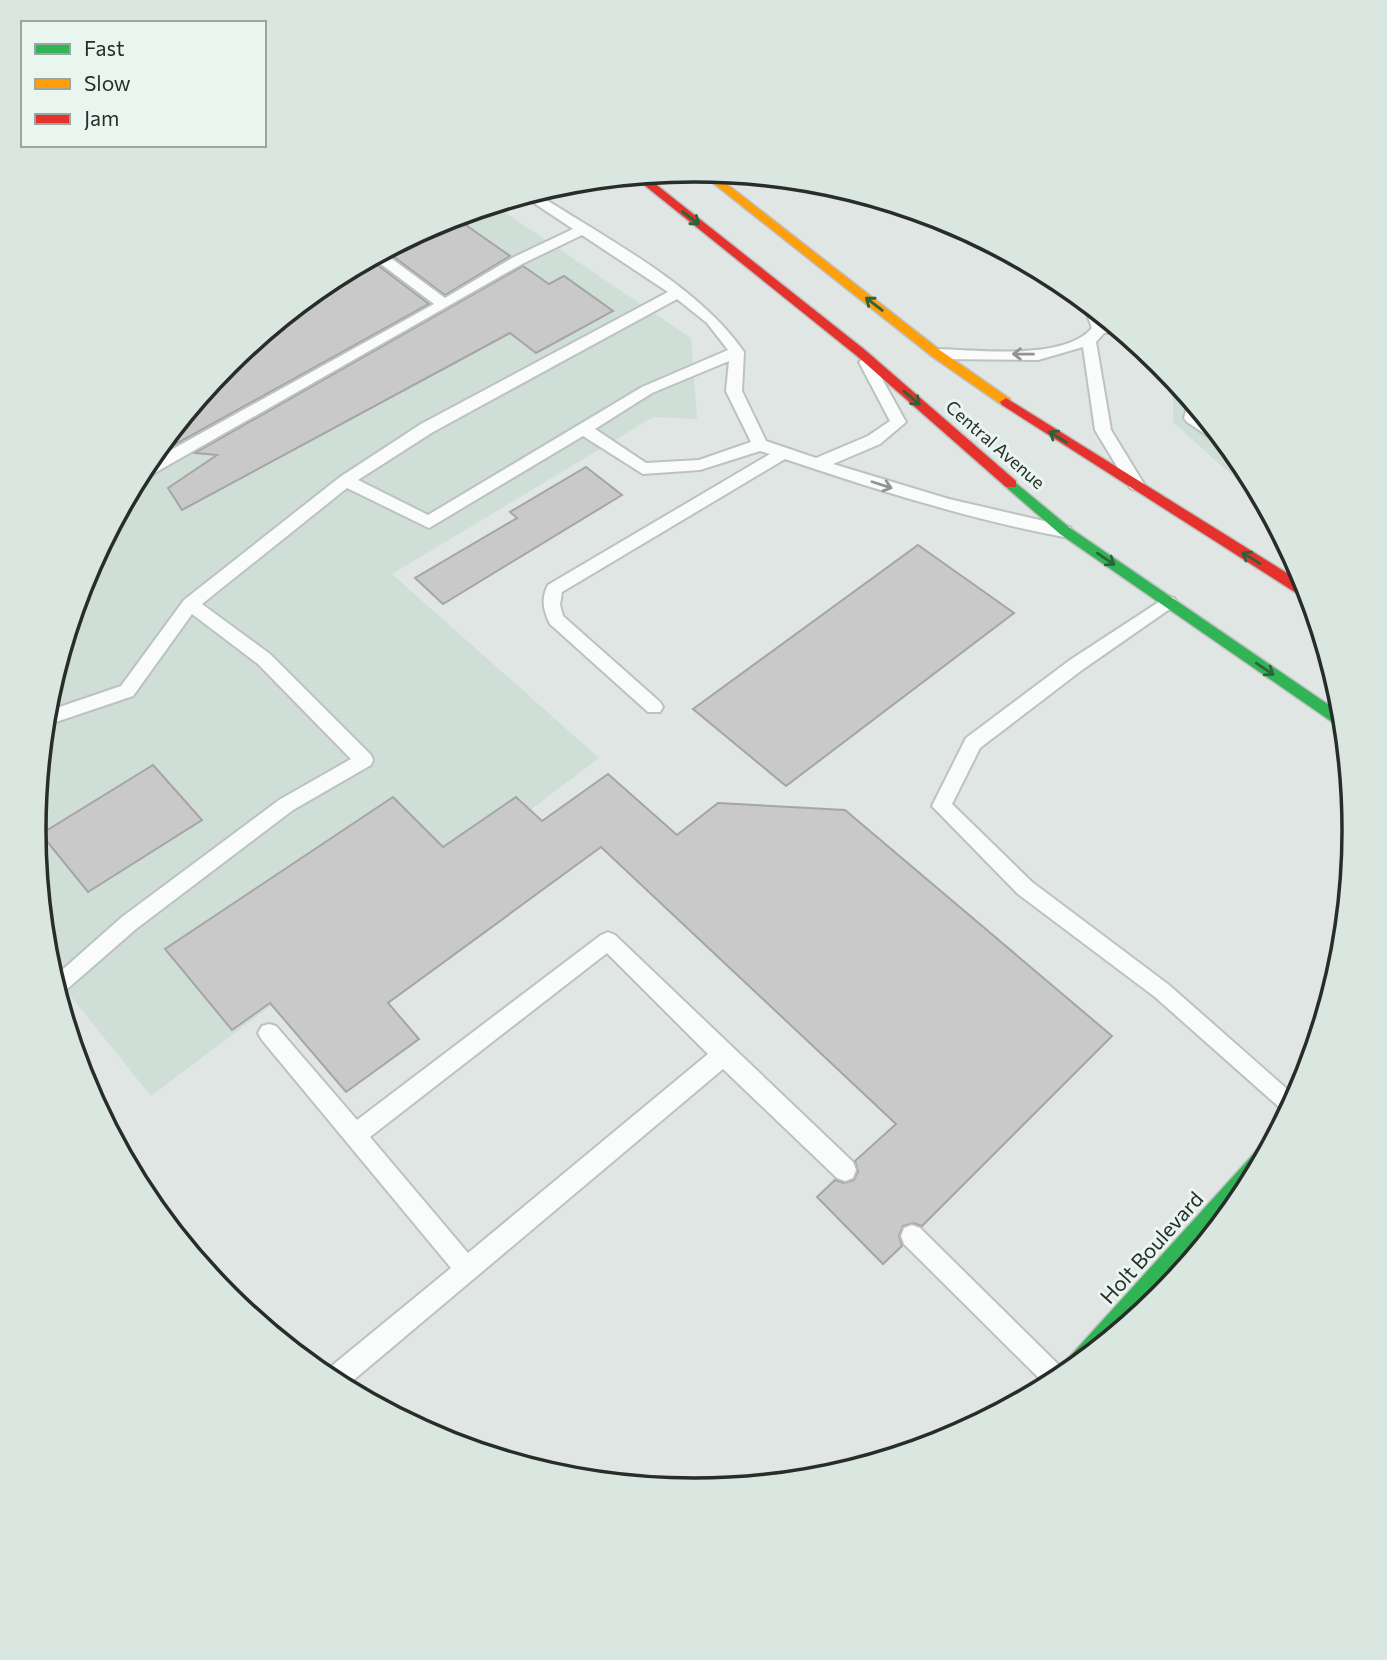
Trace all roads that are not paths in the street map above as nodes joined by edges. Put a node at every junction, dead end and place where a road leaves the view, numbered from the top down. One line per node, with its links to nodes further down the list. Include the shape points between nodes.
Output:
1 (648, 183): 12 (main road, Central Avenue, one-way to 12)
2 (719, 183): 13 (main road, Central Avenue, one-way to 2)
3 (538, 201): 4 (lane)
4 (582, 230): 6 (lane); 7 (lane)
5 (386, 261): 7 (lane)
6 (678, 292): 11 (lane, via 712,320); 19 (lane, via 427,428)
7 (444, 304): 17 (lane)
8 (1099, 325): 9 (lane)
9 (1100, 328): 10 (lane)
10 (1090, 341): 13 (lane, one-way to 13, via 1038,355); 20 (lane, via 1103,430)
11 (737, 352): 14 (lane, via 647,390); 15 (lane, via 734,391)
12 (861, 353): 18 (lane, via 898,422 874,440); 21 (main road, Central Avenue, one-way to 21)
13 (937, 354): 20 (main road, Central Avenue, one-way to 13)
14 (584, 429): 15 (lane, via 643,470 700,465); 19 (lane, via 429,522)
15 (760, 445): 16 (lane)
16 (783, 453): 18 (lane); 25 (lane, via 554,589 551,605 556,619)
17 (160, 463)
18 (817, 464): 21 (lane, one-way to 21, via 913,495)
19 (346, 481): 24 (lane)
20 (1138, 486): 22 (main road, Central Avenue, one-way to 20)
21 (1065, 531): 23 (main road, Central Avenue, one-way to 23)
22 (1291, 580)
23 (1168, 602): 26 (main road, Central Avenue, one-way to 26); 31 (lane, via 973,743 942,806 1025,888 1162,991)
24 (190, 604): 27 (lane, via 127,691); 28 (lane, via 264,659 364,760 286,805 129,923)
25 (654, 707)
26 (1331, 714)
27 (56, 715)
28 (64, 981)
29 (269, 1033): 32 (lane)
30 (723, 1055): 32 (lane, via 608,941); 33 (lane); 36 (lane)
31 (1283, 1099)
32 (355, 1135): 36 (lane)
33 (845, 1170)
34 (1230, 1193): 37 (main road, Holt Boulevard)
35 (912, 1236): 38 (lane)
36 (466, 1268): 39 (lane)
37 (1112, 1325)
38 (1050, 1372)
39 (341, 1374)

